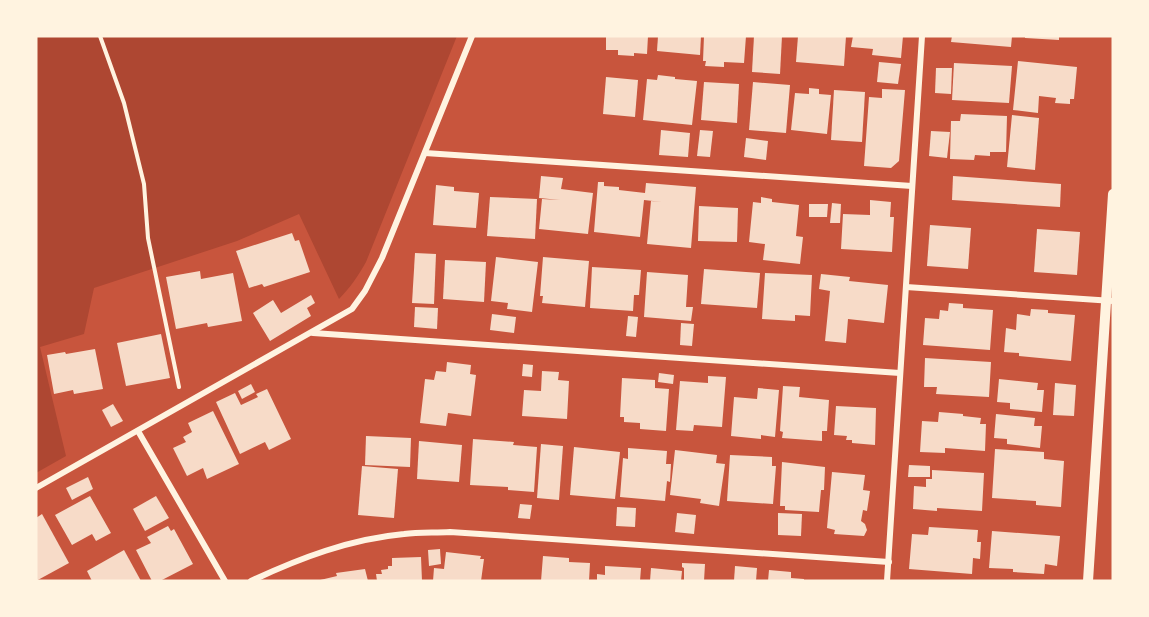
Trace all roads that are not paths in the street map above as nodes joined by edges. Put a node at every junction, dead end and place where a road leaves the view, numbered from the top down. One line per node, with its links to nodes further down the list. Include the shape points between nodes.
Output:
1 (472, 36): 3 (street)
2 (922, 36): 4 (street)
3 (425, 153): 4 (street); 8 (street, via 365,291 352,309)
4 (912, 186): 6 (street)
5 (1113, 194): 7 (street)
6 (906, 287): 7 (street); 9 (street)
7 (1109, 301): 16 (street)
8 (312, 332): 9 (street); 10 (street)
9 (900, 373): 12 (street)
10 (138, 431): 11 (street); 13 (street)
11 (36, 488)
12 (889, 562): 14 (street, via 450,532 405,534 338,546); 15 (street)
13 (225, 581)
14 (251, 581)
15 (887, 581)
16 (1088, 581)

